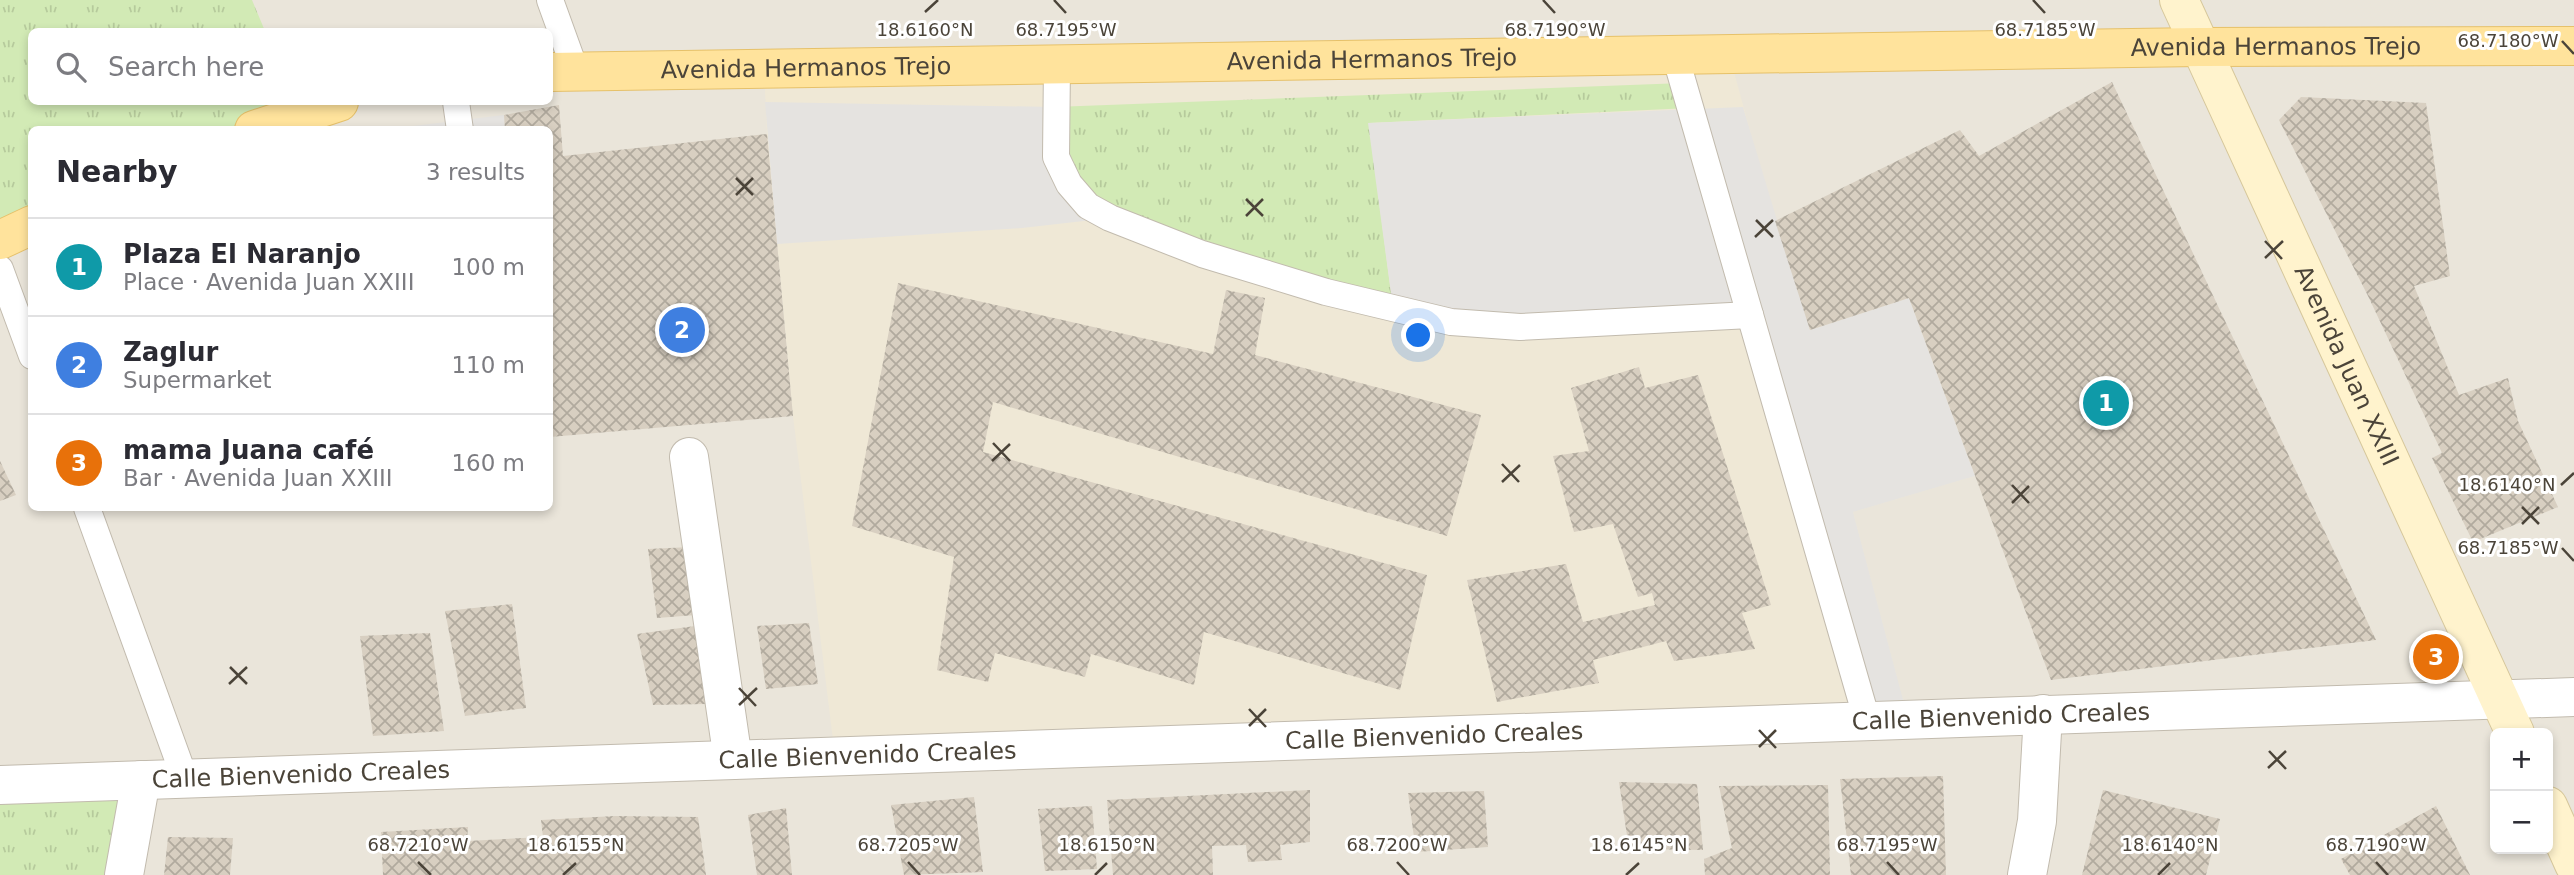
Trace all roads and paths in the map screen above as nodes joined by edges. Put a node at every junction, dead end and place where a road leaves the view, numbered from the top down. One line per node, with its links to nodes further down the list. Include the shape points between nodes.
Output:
1 (550, 0): 7 (lane)
2 (2179, 0): 4 (main road, Avenida Juan XXIII)
3 (2574, 46): 4 (main road, Avenida Hermanos Trejo)
4 (2199, 47): 5 (main road, Avenida Hermanos Trejo); 21 (main road, Avenida Juan XXIII)
5 (1675, 55): 6 (main road, Avenida Hermanos Trejo); 15 (lane)
6 (1057, 64): 7 (main road, Avenida Hermanos Trejo); 15 (lane, via 1056,157 1069,184 1088,206 1110,218 1202,254 1326,292 1451,322 1520,327)
7 (563, 72)
8 (330, 105): 10 (main road)
9 (456, 105): 11 (lane)
10 (266, 126)
11 (459, 126)
12 (28, 227): 13 (main road)
13 (0, 240)
14 (0, 269): 16 (lane)
15 (1750, 315): 22 (lane)
16 (28, 345)
17 (689, 457): 23 (street)
18 (87, 511): 24 (lane)
19 (2574, 697): 21 (street, Calle Bienvenido Creales)
20 (2043, 713): 21 (street, Calle Bienvenido Creales); 22 (street, Calle Bienvenido Creales); 30 (street, via 2037,821)
21 (2507, 716)
22 (1867, 720): 23 (street, Calle Bienvenido Creales)
23 (733, 760): 24 (street, Calle Bienvenido Creales)
24 (185, 779): 25 (street, Calle Bienvenido Creales)
25 (141, 780): 26 (street, Calle Bienvenido Creales); 29 (street)
26 (0, 785)
27 (2553, 817): 28 (main road)
28 (2574, 864)
29 (124, 875)
30 (2026, 875)

